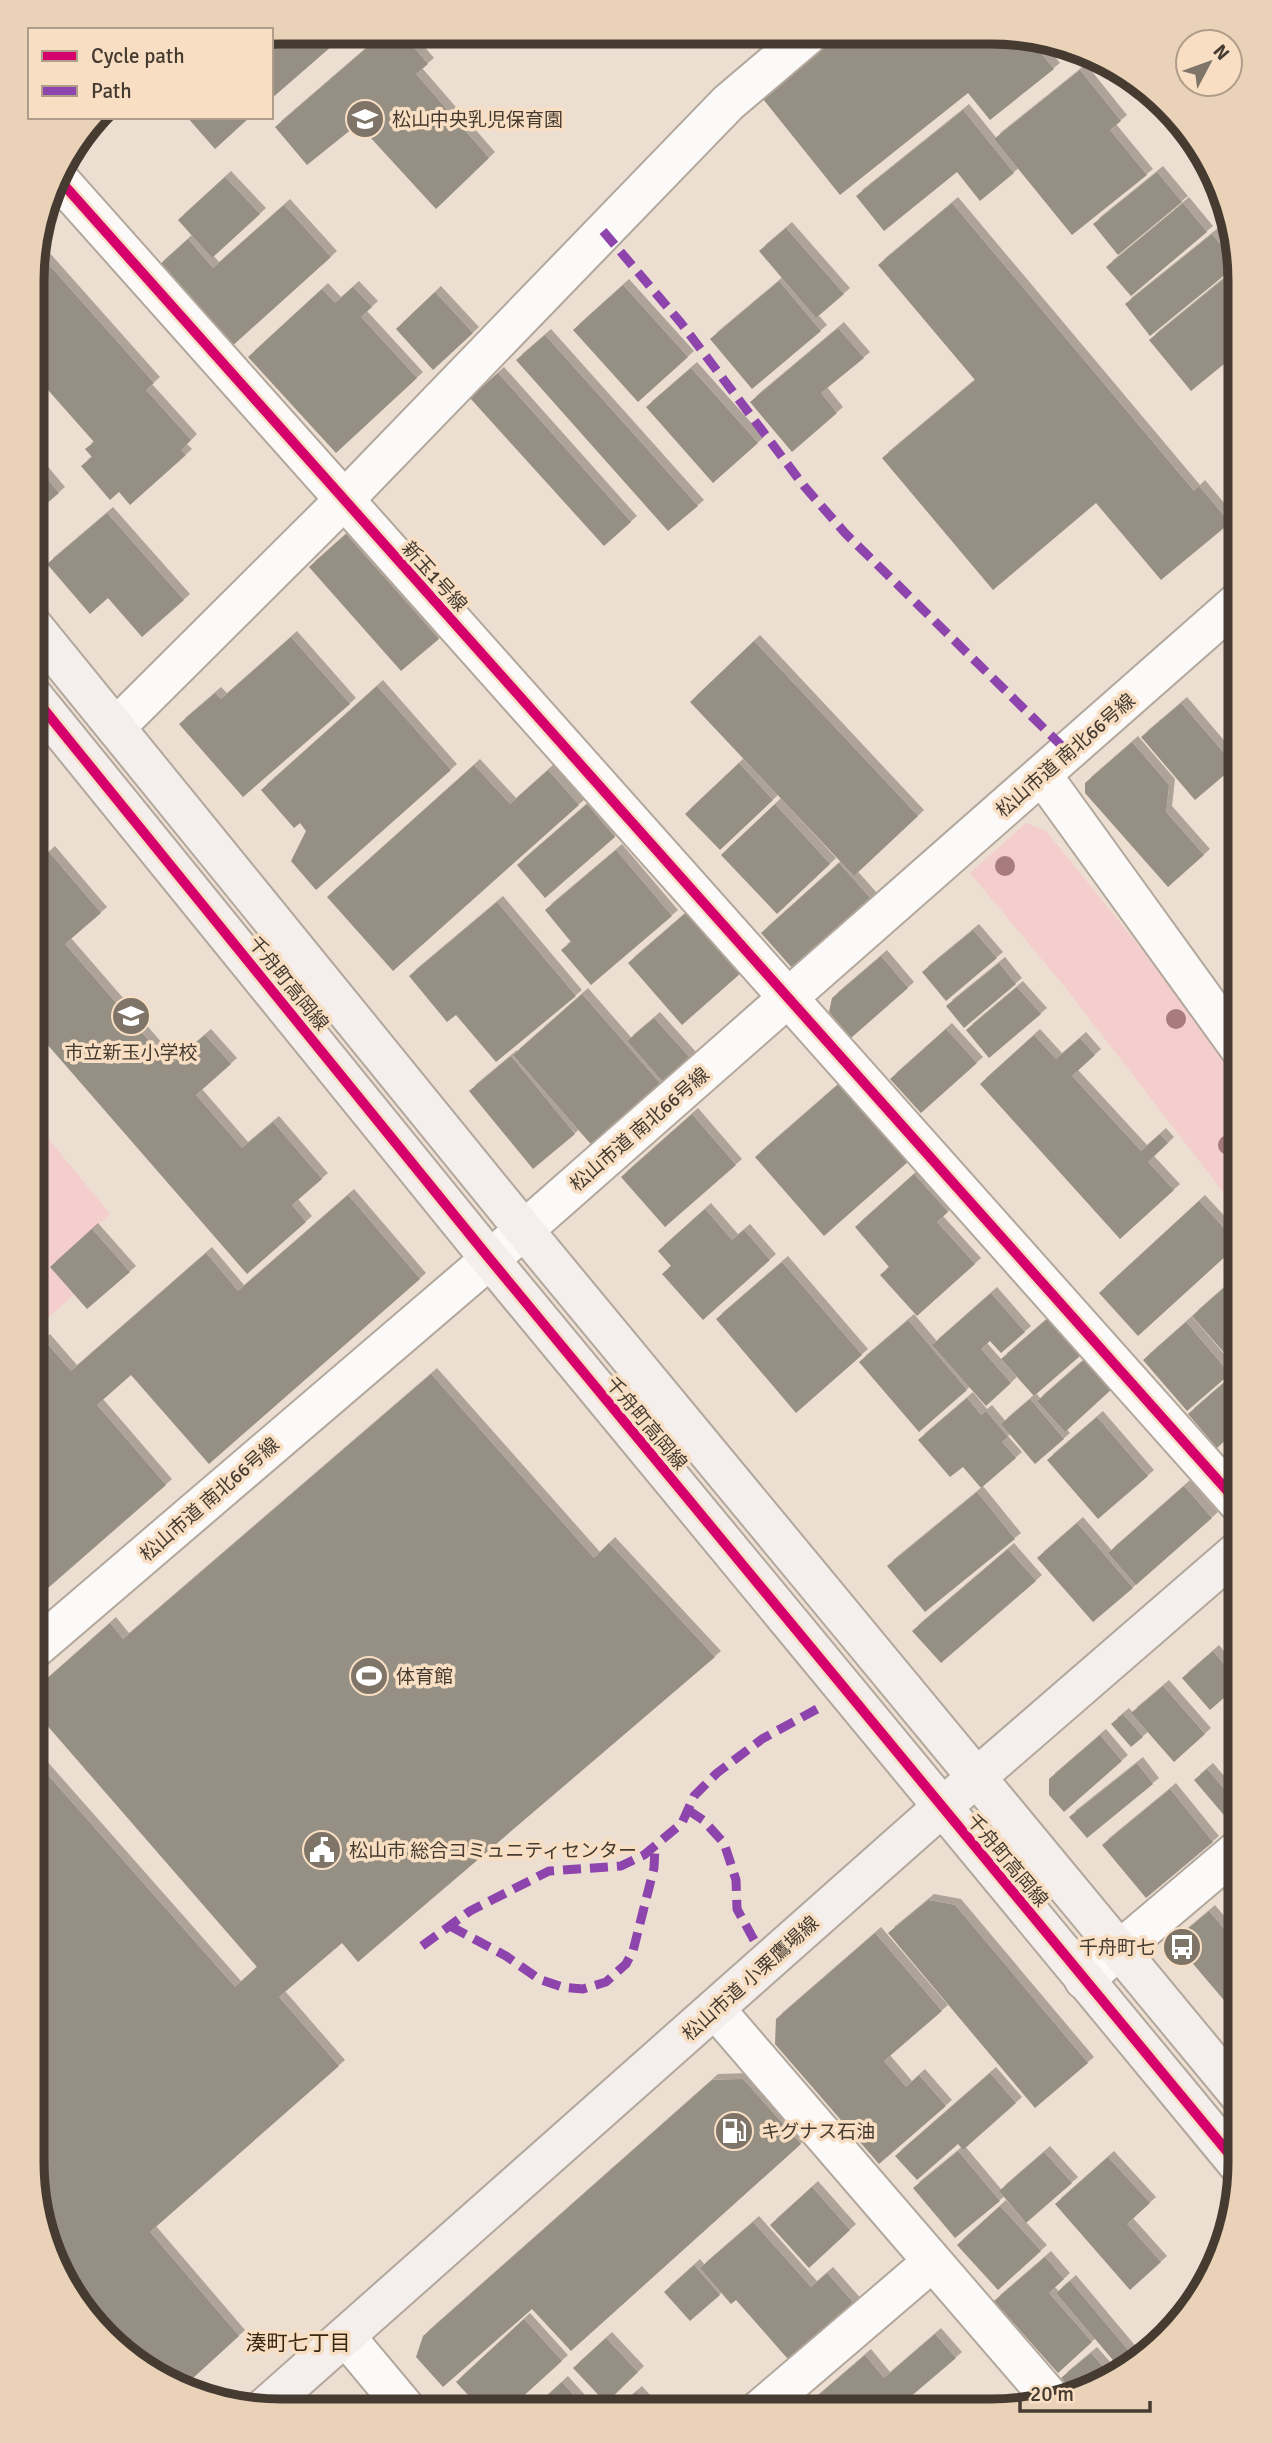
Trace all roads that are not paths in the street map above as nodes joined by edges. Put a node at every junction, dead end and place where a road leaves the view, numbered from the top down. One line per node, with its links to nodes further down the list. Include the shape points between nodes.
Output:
1 (797, 44): 3 (street, via 728,103)
2 (64, 185): 3 (street, 新玉1号線)
3 (344, 500): 7 (street); 10 (street, 新玉1号線)
4 (1228, 611): 9 (street, 松山市道 南北66号線)
5 (44, 639): 7 (street, 千舟町高岡線)
6 (44, 709): 8 (street, 千舟町高岡線)
7 (117, 726): 8 (street); 12 (street, 千舟町高岡線)
8 (83, 756): 13 (street, 千舟町高岡線)
9 (1042, 775): 10 (street, 松山市道 南北66号線); 11 (street)
10 (788, 998): 12 (street, 松山市道 南北66号線); 14 (street, 新玉1号線)
11 (1228, 1032)
12 (524, 1230): 13 (street, 松山市道 南北66号線); 17 (street, 千舟町高岡線)
13 (489, 1258): 16 (street, 松山市道 南北66号線); 18 (street, 千舟町高岡線)
14 (1228, 1492)
15 (1228, 1559): 17 (street, 松山市道 小栗鷹場線)
16 (44, 1641)
17 (976, 1779): 18 (street, 松山市道 小栗鷹場線); 20 (street, 千舟町高岡線)
18 (941, 1808): 21 (street, 千舟町高岡線); 22 (street, 松山市道 小栗鷹場線)
19 (1228, 1858): 20 (street)
20 (1119, 1951): 21 (street); 23 (street, 千舟町高岡線)
21 (1084, 1980): 25 (street, 千舟町高岡線)
22 (715, 2009): 27 (street); 28 (street, 松山市道 小栗鷹場線)
23 (1228, 2083)
24 (1228, 2107): 25 (street)
25 (1205, 2126): 26 (street, 千舟町高岡線)
26 (1228, 2153)
27 (932, 2262): 29 (street); 32 (street)
28 (346, 2337): 30 (street, 松山市道 小栗鷹場線); 31 (street)
29 (1046, 2392)
30 (275, 2399)
31 (398, 2399)
32 (772, 2399)

